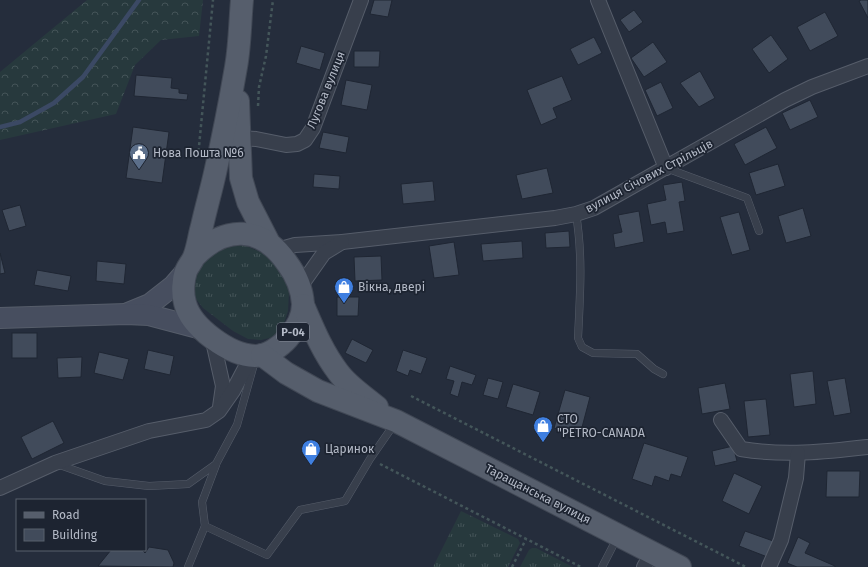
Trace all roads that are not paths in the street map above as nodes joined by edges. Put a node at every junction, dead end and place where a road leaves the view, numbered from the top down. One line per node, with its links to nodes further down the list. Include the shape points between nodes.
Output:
1 (242, 0): 4 (main road, Р-04)
2 (361, 0): 6 (street, Лугова вулиця, via 313,128 305,140 286,145)
3 (598, 0): 7 (street)
4 (236, 65): 6 (main road, Р-04); 12 (main road, Р-04, via 215,173)
5 (868, 66): 7 (street, вулиця Січових Стрільців, via 785,100)
6 (239, 138): 11 (main road, Р-04, via 241,178 248,202)
7 (666, 168): 8 (street, вулиця Січових Стрільців, via 594,208); 9 (lane, via 747,198)
8 (576, 214): 10 (street, вулиця Січових Стрільців); 18 (lane, via 580,239 581,278 578,338 582,347 594,353 637,354)
9 (759, 231)
10 (342, 242): 11 (street, вулиця Січових Стрільців); 13 (street, вулиця Січових Стрільців, via 324,253)
11 (272, 245): 12 (main road, via 254,235 228,235 203,247); 13 (main road, Р-04, via 294,272)
12 (190, 264): 14 (main road, via 173,286 150,304); 16 (main road, Р-04, via 184,287 184,302 190,316)
13 (302, 296): 17 (main road, Р-04, via 299,321 293,332 283,344); 21 (main road, Таращанська вулиця / Р-04, via 324,351 338,373)
14 (126, 314): 15 (main road); 16 (main road, via 149,316)
15 (0, 318)
16 (207, 333): 17 (main road, Р-04, via 238,352); 19 (street, via 223,386)
17 (257, 355): 19 (street); 21 (main road, Таращанська вулиця / Р-04, via 318,391); 25 (lane, via 237,425)
18 (662, 374)
19 (219, 411): 24 (street, via 206,420 149,431)
20 (721, 420): 23 (street, via 741,449 764,453)
21 (396, 421): 27 (lane, via 346,501 300,510 267,555); 28 (main road, Таращанська вулиця / Р-04)
22 (866, 447): 23 (street)
23 (798, 453): 33 (street, via 796,478 781,540)
24 (55, 463): 25 (lane, via 105,481 149,486 188,484); 26 (street)
25 (216, 464): 27 (lane, via 202,502)
26 (0, 488)
27 (205, 526): 30 (lane)
28 (618, 536): 29 (main road, Таращанська вулиця / Р-04); 31 (lane)
29 (648, 560): 32 (main road, Таращанська вулиця / Р-04)
30 (188, 567)
31 (602, 567)
32 (680, 567)
33 (769, 567)

